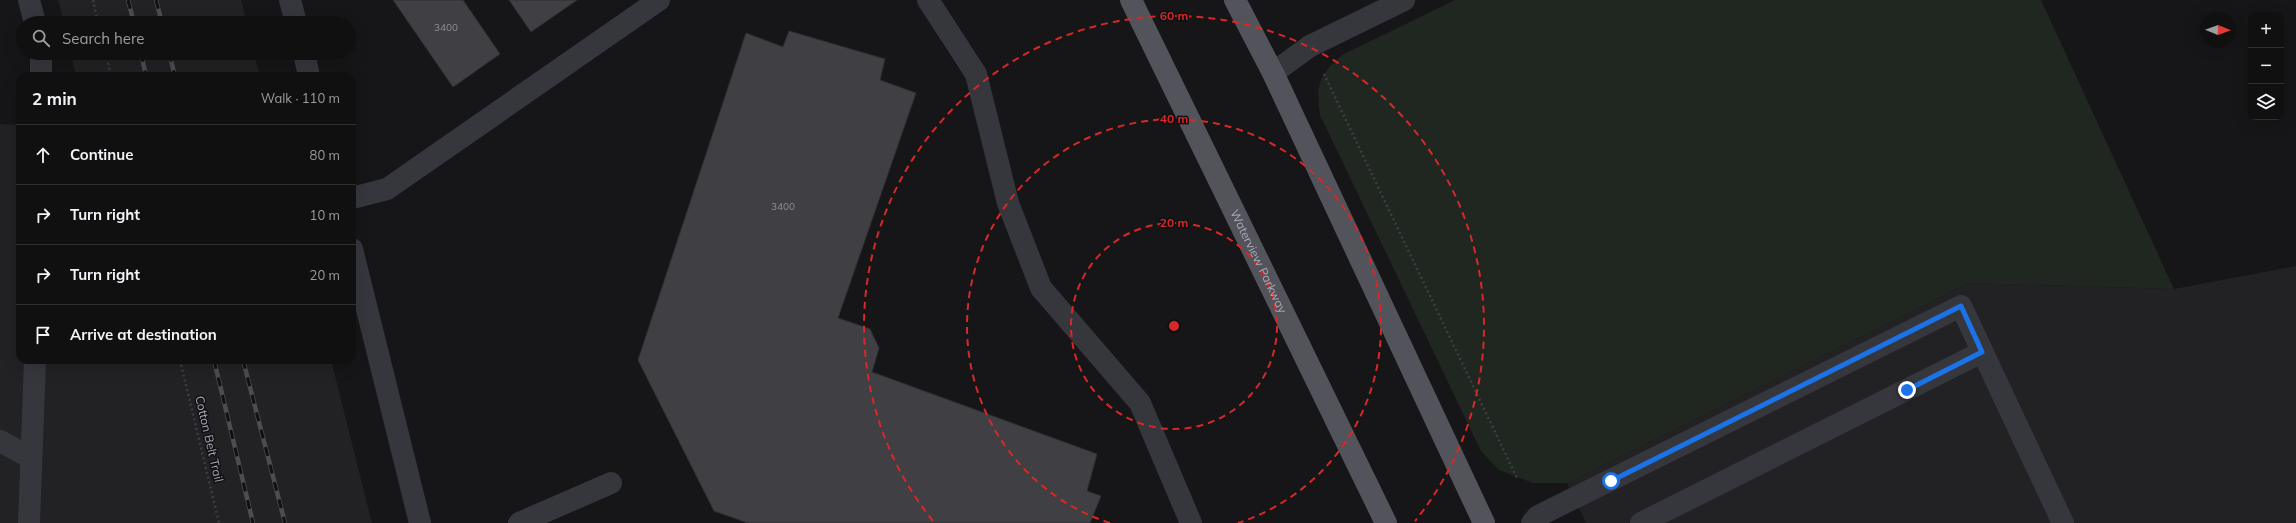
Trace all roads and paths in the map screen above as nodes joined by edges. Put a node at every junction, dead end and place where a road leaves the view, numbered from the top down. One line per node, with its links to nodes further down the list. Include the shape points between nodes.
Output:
1 (29, 0): 9 (lane)
2 (93, 0): 10 (path)
3 (290, 0): 11 (lane)
4 (659, 0): 20 (lane, via 387,189)
5 (928, 0): 33 (lane, via 976,74 1008,203 1041,288 1140,403)
6 (1131, 0): 34 (main road, Waterview Parkway)
7 (1235, 0): 18 (main road)
8 (1404, 0): 18 (lane, via 1310,46)
9 (33, 16)
10 (96, 16)
11 (294, 16)
12 (41, 60): 15 (lane)
13 (108, 60): 16 (path)
14 (306, 60): 17 (lane)
15 (41, 72)
16 (110, 72)
17 (308, 72)
18 (1273, 73): 35 (main road)
19 (1324, 74): 27 (path)
20 (356, 197)
21 (356, 265): 31 (lane)
22 (1982, 352): 36 (lane, via 1961,306 1538,516); 37 (lane); 38 (lane)
23 (35, 364): 26 (lane)
24 (181, 364): 30 (path, Cotton Belt Trail)
25 (0, 442): 26 (lane)
26 (31, 458): 29 (lane)
27 (1517, 478)
28 (610, 483): 32 (lane)
29 (29, 523)
30 (219, 523)
31 (420, 523)
32 (519, 523)
33 (1191, 523)
34 (1386, 523)
35 (1484, 523)
36 (1532, 523)
37 (1641, 523)
38 (2063, 523)

